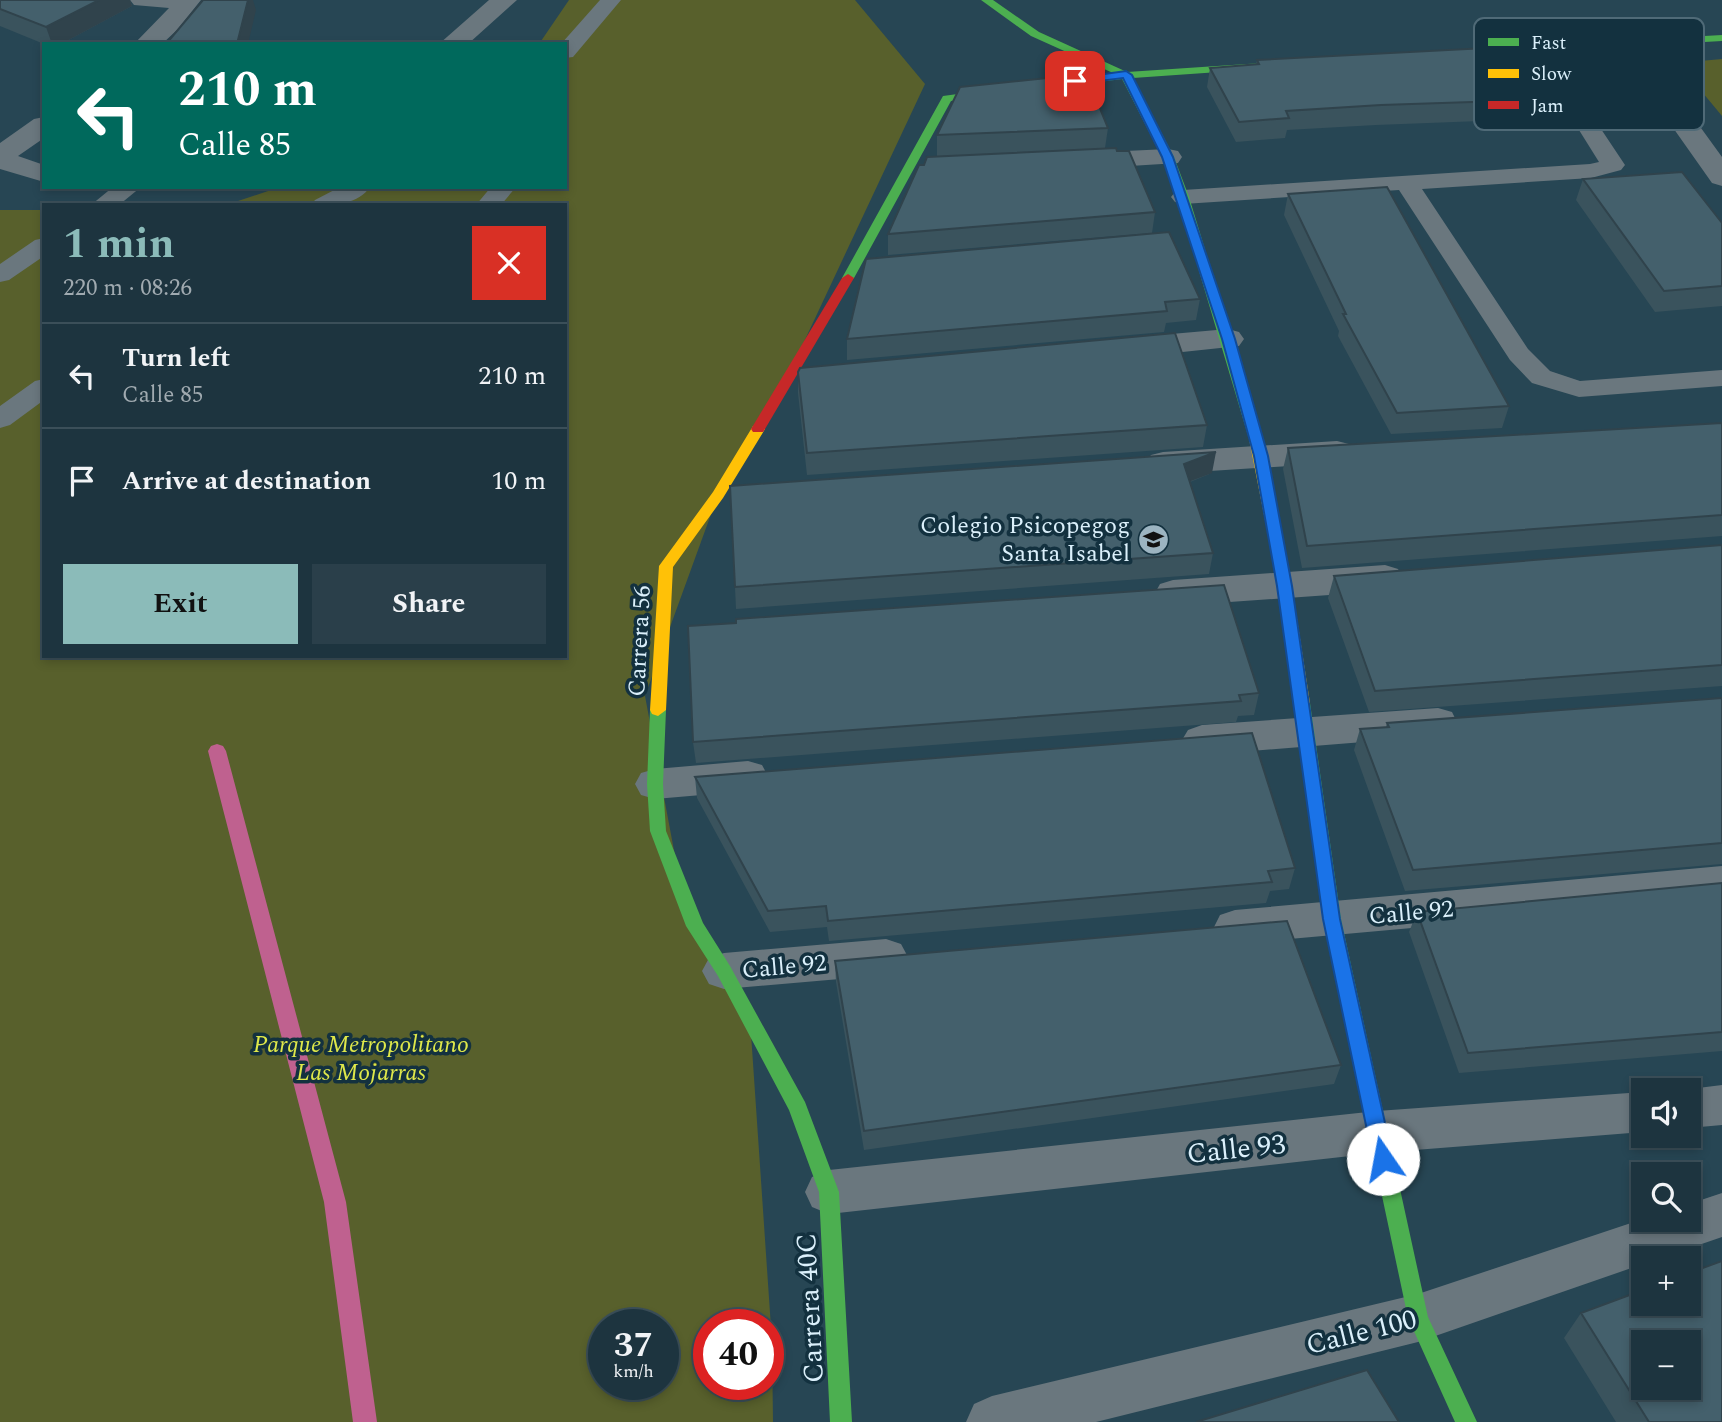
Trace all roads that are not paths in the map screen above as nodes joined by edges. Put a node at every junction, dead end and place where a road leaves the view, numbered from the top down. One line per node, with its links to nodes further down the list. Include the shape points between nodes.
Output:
1 (143, 0): 2 (street)
2 (173, 0)
3 (188, 0): 9 (street)
4 (504, 0): 10 (street)
5 (611, 0): 11 (lane)
6 (986, 0): 15 (street, via 1009,20)
7 (1722, 38): 8 (street)
8 (1704, 39)
9 (150, 42)
10 (454, 42)
11 (567, 50)
12 (1474, 53): 13 (street)
13 (1456, 54)
14 (1277, 65): 15 (street)
15 (1126, 75): 19 (street); 37 (street, Carrera 56, via 947,98 923,167 867,269)
16 (42, 126): 20 (street)
17 (1590, 130): 24 (lane, via 1613,165 1591,171)
18 (1688, 130): 23 (street)
19 (1168, 157): 21 (street); 28 (street)
20 (0, 158): 22 (street)
21 (1059, 162)
22 (42, 173)
23 (1722, 177)
24 (1406, 183): 28 (lane); 38 (lane, via 1519,354 1541,377 1579,389)
25 (126, 189): 29 (lane)
26 (354, 189): 30 (lane)
27 (502, 189): 31 (lane)
28 (1183, 197): 34 (street, via 1184,242)
29 (106, 203)
30 (327, 203)
31 (490, 203)
32 (42, 246): 33 (lane)
33 (0, 275)
34 (1228, 339): 35 (street); 42 (street)
35 (1091, 351)
36 (829, 374): 37 (street)
37 (787, 378): 45 (street, Carrera 56)
38 (1722, 378)
39 (42, 388): 40 (lane)
40 (0, 419)
41 (1373, 450): 42 (street)
42 (1261, 456): 43 (street); 47 (street)
43 (1136, 466)
44 (760, 492): 45 (street)
45 (718, 495): 53 (street, Carrera 56, via 666,566 675,629)
46 (1422, 575): 47 (street)
47 (1285, 586): 48 (street); 50 (street)
48 (1146, 595)
49 (1471, 720): 50 (street)
50 (1304, 732): 51 (street); 55 (street)
51 (1166, 743)
52 (780, 774): 53 (street)
53 (656, 784): 58 (street, Carrera 56, via 658,831 695,926)
54 (1722, 883): 55 (street, Calle 92)
55 (1332, 919): 56 (street, Calle 92); 62 (street)
56 (1194, 931)
57 (917, 955): 58 (street, Calle 92)
58 (724, 971): 63 (street, Carrera 56, via 797,1108)
59 (1722, 1105): 60 (street)
60 (1701, 1107)
61 (1631, 1113): 62 (street, Calle 93)
62 (1377, 1132): 63 (street, Calle 93); 65 (street)
63 (829, 1192): 66 (street, Carrera 40C)
64 (1722, 1215): 65 (street, Calle 100)
65 (1418, 1318): 67 (street, Calle 100); 68 (street)
66 (841, 1422)
67 (992, 1422)
68 (1466, 1422)

